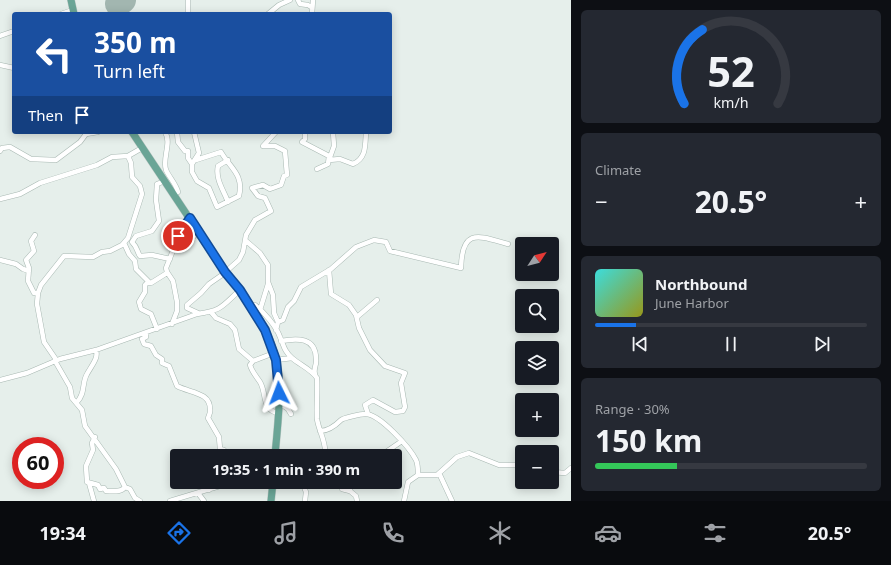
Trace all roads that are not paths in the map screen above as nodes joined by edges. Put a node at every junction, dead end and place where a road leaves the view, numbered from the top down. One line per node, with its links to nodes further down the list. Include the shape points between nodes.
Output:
1 (71, 0): 7 (main road)
2 (188, 0): 8 (street)
3 (290, 0): 9 (street)
4 (298, 0): 6 (street, via 300,4 308,4)
5 (312, 0): 6 (street)
6 (311, 7): 10 (street)
7 (74, 12)
8 (188, 12)
9 (270, 12)
10 (312, 12)
11 (12, 32): 12 (street)
12 (0, 36)
13 (0, 65): 14 (street)
14 (12, 68)
15 (86, 134): 25 (street, via 80,142 56,160 30,159 10,147 2,148)
16 (133, 134): 24 (main road)
17 (166, 134): 32 (street, via 166,170 177,188 178,192)
18 (176, 134): 29 (street, via 178,142 185,151 188,150 188,158)
19 (194, 134): 29 (street, via 199,149)
20 (274, 134): 38 (street, via 263,146 275,146 285,151 287,175 284,176 281,186 270,189 263,185 253,187 255,194 265,198 271,212 255,220)
21 (306, 134): 28 (street, via 302,142 323,152 329,156)
22 (332, 134): 28 (street, via 334,146)
23 (366, 134): 28 (street, via 363,156 356,162 353,164 340,159)
24 (142, 148): 26 (street); 31 (main road)
25 (0, 151)
26 (128, 156): 33 (street, via 112,157 97,165 40,183 20,194); 39 (street, via 132,177 140,186 142,194 130,234)
27 (228, 160): 29 (street, via 221,152); 34 (street, via 218,166 217,172); 34 (street, via 237,171 241,189 237,198)
28 (329, 160): 30 (street, via 328,164)
29 (194, 162): 34 (street, via 194,175 197,181 209,188 217,207)
30 (317, 169)
31 (165, 181): 32 (main road); 42 (street, via 157,184 159,220 152,231 136,236 132,241 137,246)
32 (174, 194): 35 (main road)
33 (0, 199)
34 (228, 202)
35 (190, 218): 36 (main road); 41 (street, via 176,239)
36 (200, 233): 41 (street); 48 (main road)
37 (35, 235): 47 (street, via 32,242 34,251 26,260)
38 (245, 240): 48 (street, via 239,260); 51 (street, via 260,252 268,265)
39 (124, 243): 45 (street); 53 (street, via 92,257 64,256)
40 (508, 244): 46 (street, via 474,237 461,251 461,268 390,251 386,242 374,240 356,247)
41 (174, 248): 43 (street)
42 (138, 253): 43 (street, via 140,256 152,255); 45 (street)
43 (170, 259): 49 (street, via 166,268)
44 (0, 260): 47 (street)
45 (135, 261): 50 (street, via 136,269)
46 (329, 270): 59 (street, via 331,294 349,305); 61 (street, via 301,287 283,320)
47 (29, 271): 53 (street, via 28,281 34,293)
48 (225, 272): 52 (main road); 57 (street, via 187,305 187,308)
49 (167, 273): 50 (street, via 151,283); 63 (street, via 173,281 177,302)
50 (148, 282): 64 (street, via 139,304 141,309 151,314)
51 (268, 282): 56 (street); 58 (street, via 273,295)
52 (240, 290): 55 (street, via 230,301); 56 (main road, via 250,305)
53 (38, 293): 72 (street, via 37,304 44,342)
54 (376, 300): 59 (street)
55 (211, 312): 57 (street); 74 (street, via 216,318 230,324 235,330 239,349)
56 (260, 312): 60 (street); 62 (main road)
57 (198, 313): 63 (street)
58 (274, 313): 60 (street); 61 (street)
59 (356, 317): 81 (street, via 360,331 375,355 387,368 405,373 400,383 405,406 403,411 395,412 373,400 365,405)
60 (269, 320): 62 (street); 65 (street)
61 (278, 322): 65 (street)
62 (261, 323): 70 (main road)
63 (172, 324): 64 (street)
64 (157, 329): 66 (street)
65 (276, 330): 67 (street)
66 (146, 333): 69 (street); 85 (street, via 142,340 144,344 151,346 162,359 162,363 169,366 177,386 206,396 211,412 208,418 219,436)
67 (281, 341): 68 (street); 75 (street, via 300,338 308,341 316,355)
68 (283, 348): 71 (street); 73 (street, via 278,351)
69 (96, 350): 72 (street); 77 (street, via 96,357 86,376 83,392)
70 (274, 353): 73 (main road); 74 (street)
71 (292, 358): 73 (street); 75 (street)
72 (55, 360): 76 (street, via 24,374); 77 (street, via 70,387 70,395)
73 (277, 360): 78 (main road)
74 (253, 361): 79 (street, via 251,369 260,382 264,401 269,410)
75 (315, 374): 82 (street, via 318,378 317,418)
76 (0, 380)
77 (76, 402): 83 (street, via 82,410 86,426)
78 (279, 403): 79 (main road); 80 (street)
79 (278, 414): 86 (main road)
80 (291, 414)
81 (368, 414): 82 (street, via 346,418 326,431); 84 (street, via 387,425)
82 (320, 431): 87 (street)
83 (95, 437): 94 (street, via 92,443 94,450 86,466 86,479); 95 (street)
84 (402, 441): 88 (street); 93 (street, via 417,461)
85 (220, 449)
86 (275, 449)
87 (325, 449)
88 (390, 449)
89 (515, 465): 91 (street, via 499,465 469,454 457,457)
90 (571, 468): 92 (street, via 565,473)
91 (439, 473): 93 (street, via 437,476); 110 (street)
92 (559, 473)
93 (418, 475): 109 (street, via 408,482)
94 (89, 483): 95 (street, via 95,483 100,489 112,492); 102 (street)
95 (125, 487): 103 (street)
96 (272, 489): 106 (main road)
97 (305, 489): 107 (street)
98 (342, 489): 100 (street)
99 (209, 490): 101 (street)
100 (350, 491): 108 (street, via 356,496)
101 (198, 493): 104 (street); 105 (street)
102 (94, 501)
103 (140, 501)
104 (170, 501)
105 (204, 501)
106 (271, 501)
107 (305, 501)
108 (357, 501)
109 (404, 501)
110 (452, 501)

